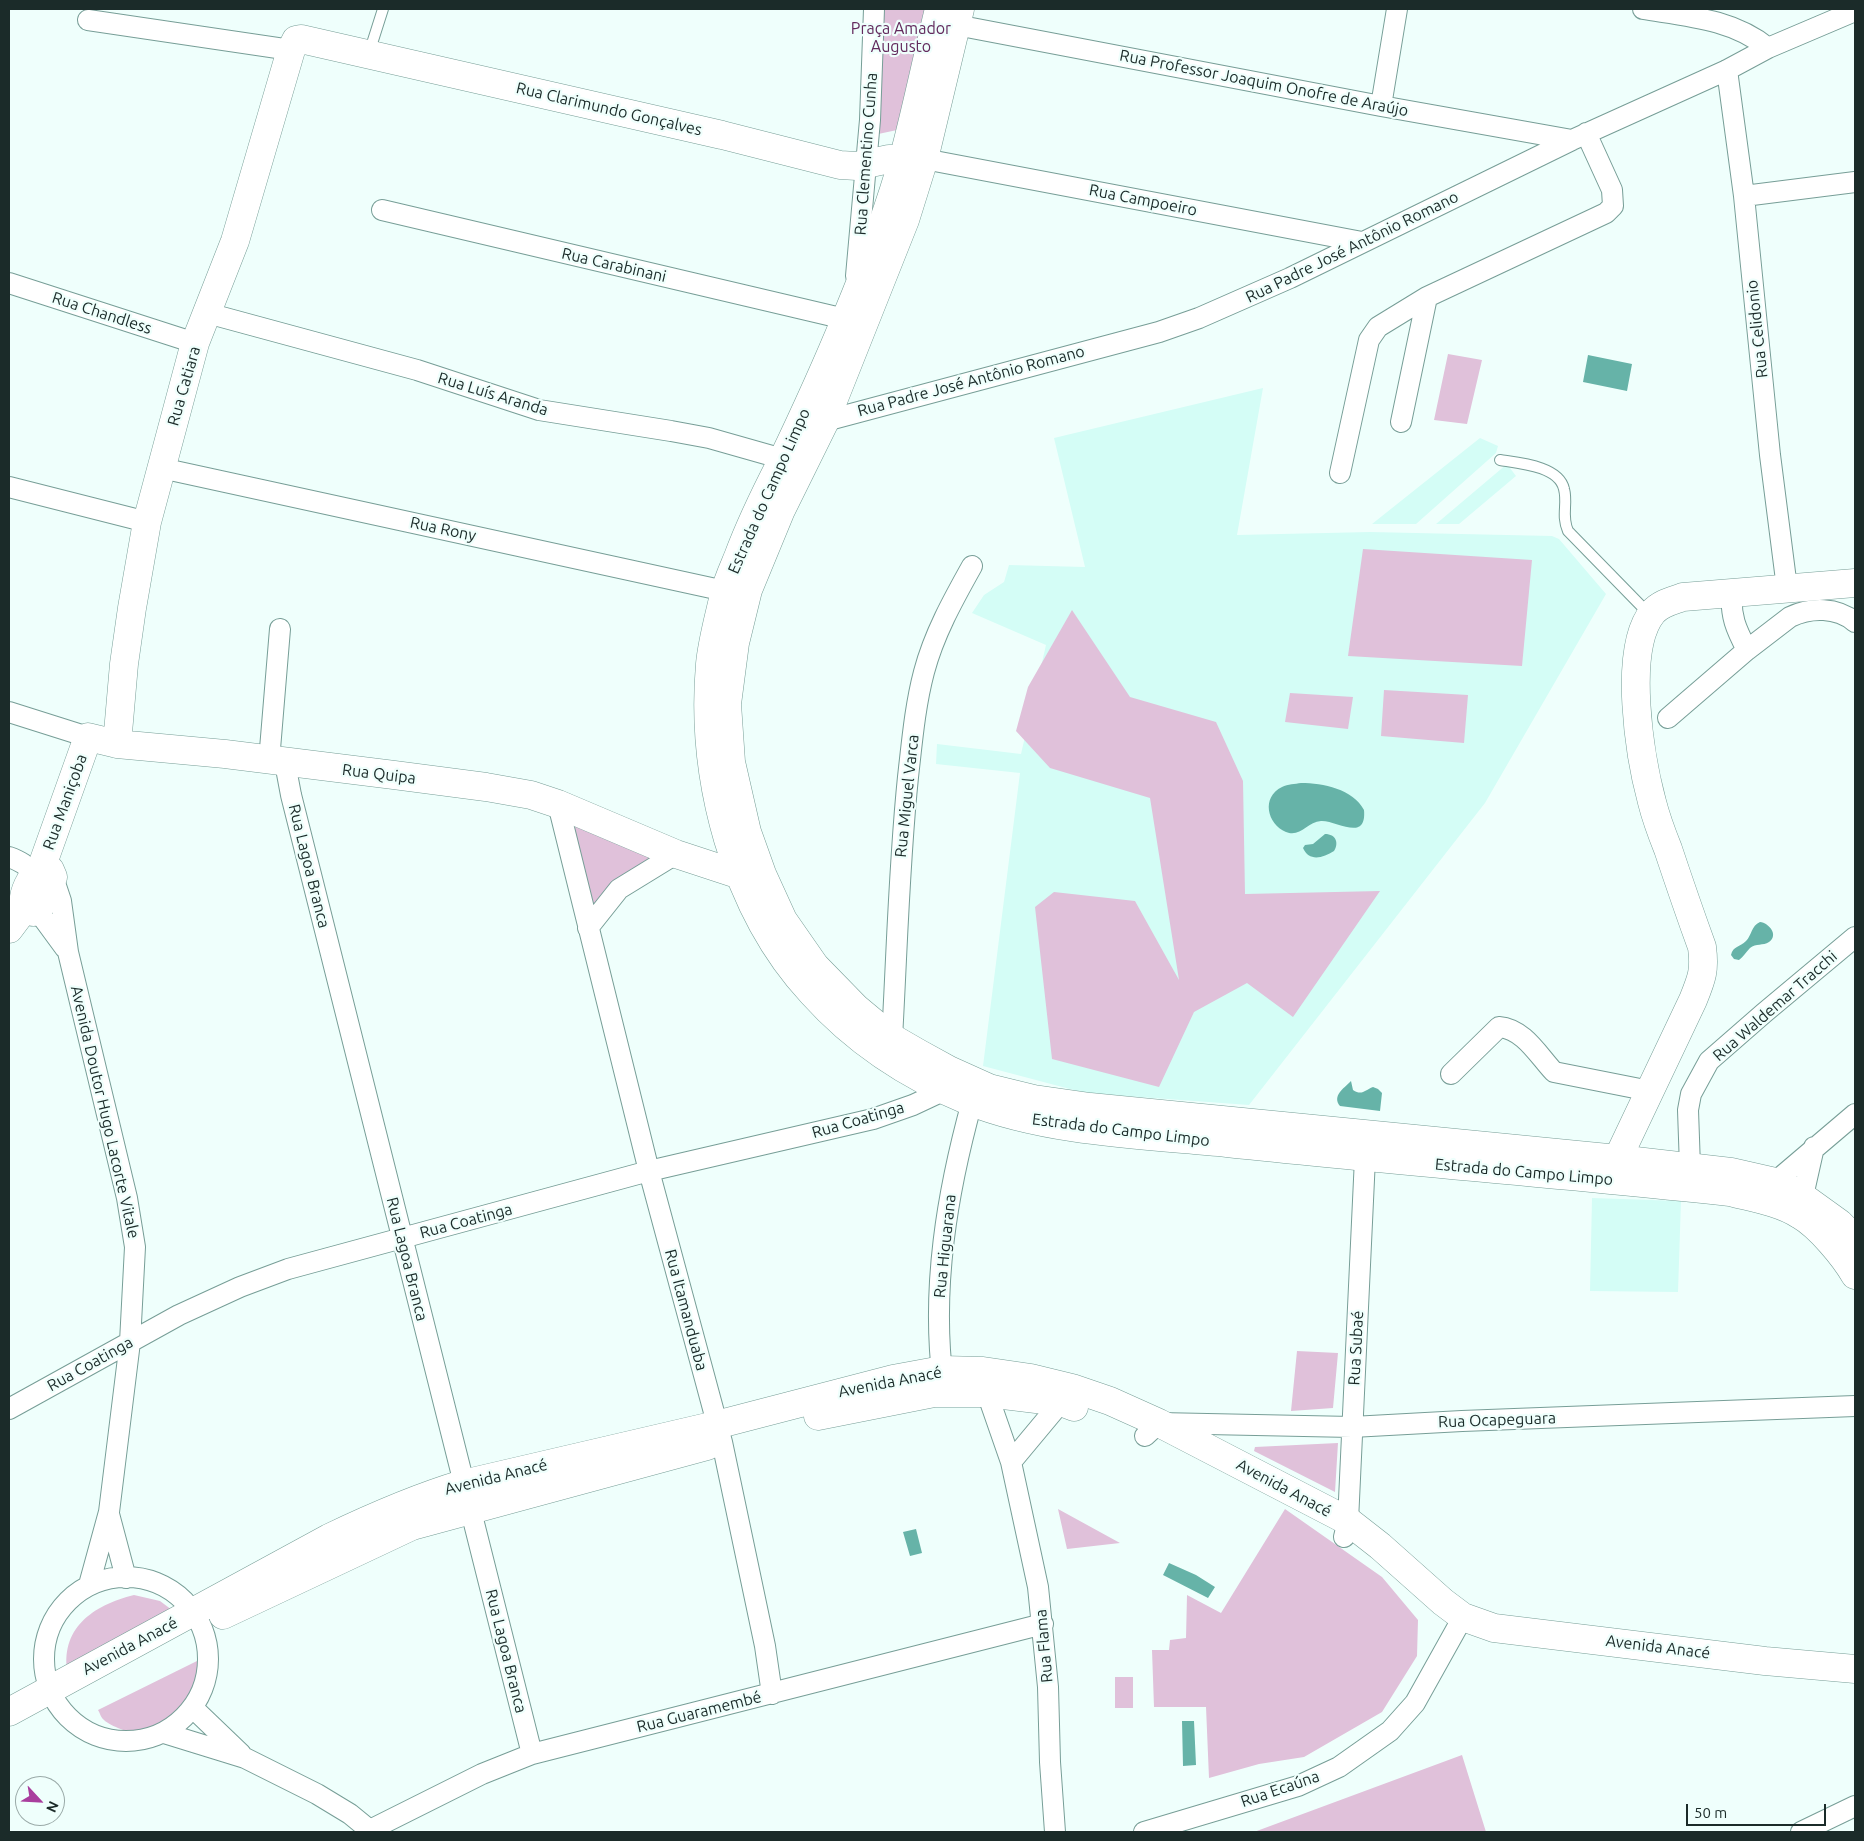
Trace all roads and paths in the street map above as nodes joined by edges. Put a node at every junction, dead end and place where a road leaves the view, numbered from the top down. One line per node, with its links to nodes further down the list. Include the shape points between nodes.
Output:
1 (383, 9): 10 (lane)
2 (874, 9): 15 (street, Rua Clementino Cunha)
3 (1397, 9): 12 (street)
4 (1642, 9): 9 (street, via 1724,24 1758,39)
5 (1855, 11): 9 (street, Rua Padre José Antônio Romano)
6 (952, 14): 12 (street, Rua Professor Joaquim Onofre de Araújo); 14 (main road, Estrada do Campo Limpo)
7 (88, 20): 8 (street)
8 (294, 45): 10 (main road, Rua Clarimundo Gonçalves, via 301,39); 23 (main road, Rua Catiara, via 234,241)
9 (1768, 48): 11 (street, Rua Padre José Antônio Romano)
10 (368, 54): 15 (main road, Rua Clarimundo Gonçalves, via 849,166)
11 (1727, 70): 13 (street, Rua Padre José Antônio Romano); 17 (street, Rua Celidonio)
12 (1381, 106): 13 (street, Rua Professor Joaquim Onofre de Araújo)
13 (1579, 136): 19 (street, Rua Padre José Antônio Romano); 21 (street, via 1612,190 1613,206 1606,213)
14 (914, 159): 15 (main road, Rua Clarimundo Gonçalves); 19 (street, Rua Campoeiro); 22 (main road, Estrada do Campo Limpo); 25 (main road, Estrada do Campo Limpo, via 905,220)
15 (866, 164): 22 (street, Rua Clementino Cunha)
16 (1855, 182): 17 (street)
17 (1744, 196): 35 (street, Rua Celidonio)
18 (382, 210): 22 (street, Rua Carabinani)
19 (1362, 242): 25 (street, Rua Padre José Antônio Romano, via 1239,301 1160,332)
20 (9, 283): 24 (street, Rua Chandless)
21 (1427, 297): 26 (street); 30 (street, via 1378,327 1369,340)
22 (849, 309): 27 (main road, Estrada do Campo Limpo)
23 (207, 313): 24 (main road, Rua Catiara); 27 (street, Rua Luís Aranda, via 425,373 539,410 709,438)
24 (195, 343): 29 (main road, Rua Catiara)
25 (825, 421): 56 (main road, Estrada do Campo Limpo, via 781,510 741,614 727,704 731,762 747,832 783,920 815,966 856,1008)
26 (1401, 422)
27 (783, 459): 36 (main road, Estrada do Campo Limpo, via 755,514)
28 (1500, 460): 38 (lane, via 1536,467 1560,479 1564,488 1563,515 1568,530)
29 (161, 468): 32 (main road, Rua Catiara); 36 (street, Rua Rony)
30 (1340, 473)
31 (9, 487): 32 (street)
32 (147, 522): 45 (main road, Rua Catiara, via 124,664)
33 (972, 566): 56 (street, Rua Miguel Varca, via 948,610 932,649 924,672 913,731 902,833)
34 (1855, 583): 35 (main road)
35 (1787, 588): 37 (main road)
36 (725, 591): 51 (main road, Estrada do Campo Limpo, via 710,662 710,729 718,798)
37 (1732, 592): 38 (main road, via 1677,599 1664,603); 41 (street, via 1733,620)
38 (1651, 615): 59 (main road, via 1641,635 1636,677 1640,739 1652,803 1702,947 1704,966 1693,1000)
39 (1855, 622): 41 (street, via 1840,612 1829,610 1798,613)
40 (280, 629): 46 (street, Rua Lagoa Branca)
41 (1748, 650): 43 (street)
42 (9, 712): 44 (street, Rua Quipa)
43 (1668, 718)
44 (88, 737): 45 (main road, Rua Quipa); 50 (main road, Rua Maniçoba)
45 (117, 744): 46 (main road, Rua Quipa)
46 (277, 762): 47 (main road, Rua Quipa, via 486,787 531,795); 69 (street, Rua Lagoa Branca, via 291,795)
47 (558, 804): 48 (main road, Rua Quipa); 53 (street, Rua Itamanduaba)
48 (676, 854): 51 (main road, Rua Quipa); 53 (street, via 619,889)
49 (9, 857): 50 (street)
50 (43, 872): 52 (main road, Rua Maniçoba, via 23,901); 55 (street, Avenida Doutor Hugo Lacorte Vitale, via 61,901)
51 (740, 875): 58 (main road, Estrada do Campo Limpo, via 784,959 811,992 873,1048 921,1079)
52 (22, 917): 55 (street, Avenida Doutor Hugo Lacorte Vitale, via 43,918)
53 (588, 928): 66 (street, Rua Itamanduaba)
54 (1855, 937): 64 (street, Rua Waldemar Tracchi, via 1710,1061 1691,1094 1688,1110)
55 (68, 952): 72 (street, Avenida Doutor Hugo Lacorte Vitale, via 127,1198 135,1247)
56 (892, 1038): 65 (main road, Estrada do Campo Limpo, via 989,1088 1034,1099)
57 (1450, 1074): 59 (street, via 1500,1027 1508,1028 1533,1046 1554,1072)
58 (945, 1090): 60 (main road, Estrada do Campo Limpo); 66 (street, Rua Coatinga, via 873,1119)
59 (1650, 1091): 65 (main road)
60 (972, 1102): 63 (main road, Estrada do Campo Limpo, via 1032,1121 1087,1129); 73 (street, Rua Higuarana, via 952,1181 940,1281 938,1334)
61 (1855, 1114): 62 (street)
62 (1814, 1147): 67 (street); 68 (street)
63 (1365, 1158): 65 (main road, Estrada do Campo Limpo); 78 (street, Rua Subaé)
64 (1690, 1167): 65 (main road, Estrada do Campo Limpo); 67 (main road, Estrada do Campo Limpo)
65 (1613, 1169): 71 (main road, Estrada do Campo Limpo, via 1730,1192 1773,1203 1801,1215 1828,1240)
66 (649, 1171): 69 (street, Rua Coatinga); 80 (street, Rua Itamanduaba)
67 (1775, 1182): 68 (main road, Estrada do Campo Limpo)
68 (1803, 1196): 70 (main road, Estrada do Campo Limpo)
69 (402, 1238): 72 (street, Rua Coatinga, via 240,1287 178,1315); 82 (street, Rua Lagoa Branca)
70 (1855, 1239)
71 (1855, 1275)
72 (130, 1342): 77 (street, Rua Coatinga); 83 (street, Avenida Doutor Hugo Lacorte Vitale)
73 (943, 1381): 74 (main road, Avenida Anacé); 79 (main road, Avenida Anacé, via 983,1371 1031,1378 1110,1401); 80 (main road, Avenida Anacé, via 934,1393)
74 (987, 1393): 75 (main road, Avenida Anacé); 81 (street, Rua Flama)
75 (1061, 1402): 79 (main road, Avenida Anacé); 81 (street)
76 (1855, 1406): 78 (street, Rua Ocapeguara)
77 (9, 1409)
78 (1352, 1427): 79 (street, Rua Ocapeguara); 84 (street, Rua Subaé)
79 (1152, 1429): 84 (main road, Avenida Anacé, via 1296,1511)
80 (719, 1434): 82 (main road, Avenida Anacé); 93 (street, Rua Itamanduaba, via 765,1646)
81 (1011, 1462): 89 (street, Rua Flama)
82 (467, 1497): 87 (main road, Avenida Anacé, via 412,1526); 99 (street, Rua Lagoa Branca)
83 (109, 1512): 85 (street, Avenida Doutor Hugo Lacorte Vitale); 86 (street, Avenida Doutor Hugo Lacorte Vitale)
84 (1346, 1529): 88 (main road, Avenida Anacé, via 1399,1577)
85 (126, 1578): 86 (street); 87 (street, via 139,1577 163,1585 184,1600)
86 (89, 1585): 94 (street, via 68,1601 53,1622 45,1646 45,1672)
87 (197, 1619): 94 (main road, Avenida Anacé); 95 (street, via 207,1646 208,1672)
88 (1460, 1622): 90 (main road, Avenida Anacé, via 1494,1641); 105 (street, Rua Ecaúna, via 1414,1703 1390,1731 1339,1767 1298,1786)
89 (1043, 1624): 93 (street, Rua Guaramembé); 104 (street, Rua Flama)
90 (1530, 1638): 91 (main road, Avenida Anacé); 92 (main road, Avenida Anacé, via 1747,1675)
91 (1855, 1668)
92 (1855, 1688)
93 (772, 1694): 99 (street, Rua Guaramembé)
94 (54, 1695): 96 (main road, Avenida Anacé); 97 (main road, Avenida Anacé); 98 (street, via 68,1718 89,1733 113,1741 139,1741)
95 (193, 1708): 98 (street); 100 (street)
96 (9, 1712)
97 (9, 1730)
98 (164, 1733): 100 (street)
99 (532, 1754): 103 (street, Rua Guaramembé, via 482,1774)
100 (245, 1758): 103 (street, via 317,1794 350,1814)
101 (1855, 1806): 102 (street)
102 (1806, 1831)
103 (369, 1832)
104 (1055, 1832)
105 (1144, 1832)

